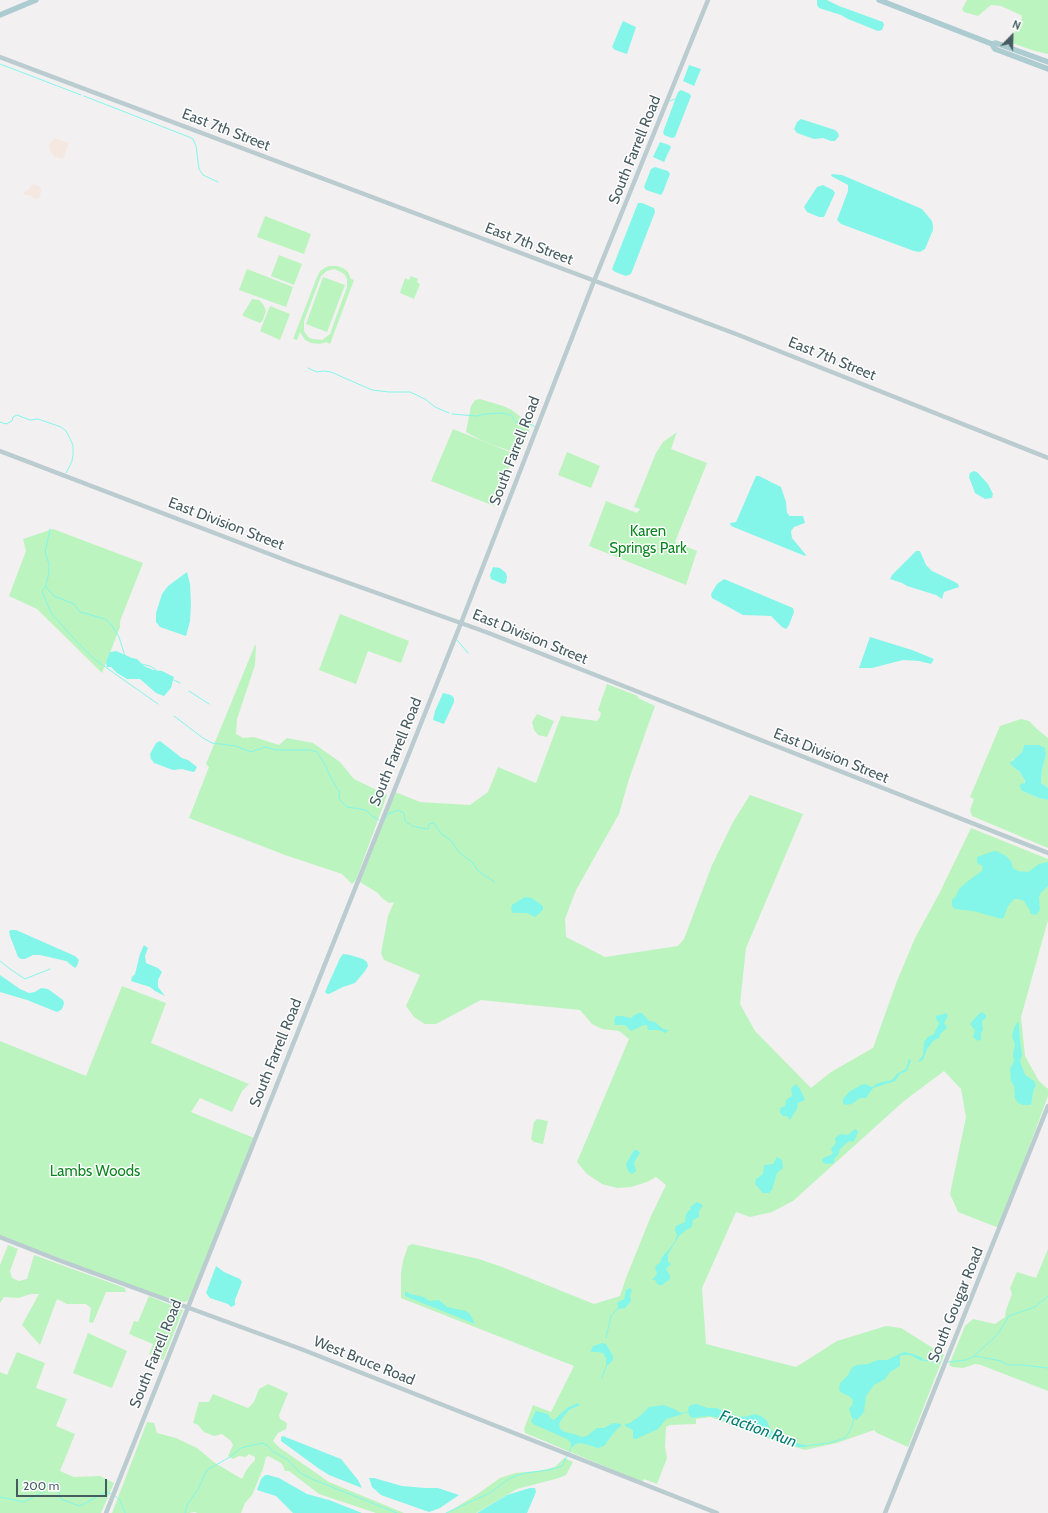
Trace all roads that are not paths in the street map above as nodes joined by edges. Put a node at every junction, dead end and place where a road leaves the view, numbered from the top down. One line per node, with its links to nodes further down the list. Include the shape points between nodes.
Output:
1 (36, 0): 4 (main road)
2 (708, 0): 9 (street, South Farrell Road)
3 (879, 0): 5 (main road)
4 (0, 15)
5 (992, 44): 7 (main road, via 996,42); 8 (main road, via 996,49)
6 (0, 57): 9 (street, East 7th Street)
7 (1048, 62)
8 (1048, 69)
9 (594, 281): 11 (street, East 7th Street, via 736,334); 12 (street, South Farrell Road)
10 (0, 451): 12 (street, East Division Street, via 286,560)
11 (1048, 458)
12 (461, 623): 13 (street, East Division Street); 16 (street, South Farrell Road)
13 (1048, 854)
14 (1048, 1106): 19 (street, South Gougar Road)
15 (0, 1237): 16 (street, West Bruce Road)
16 (188, 1307): 17 (street, South Farrell Road); 18 (street, West Bruce Road)
17 (106, 1513)
18 (717, 1513)
19 (885, 1513)

